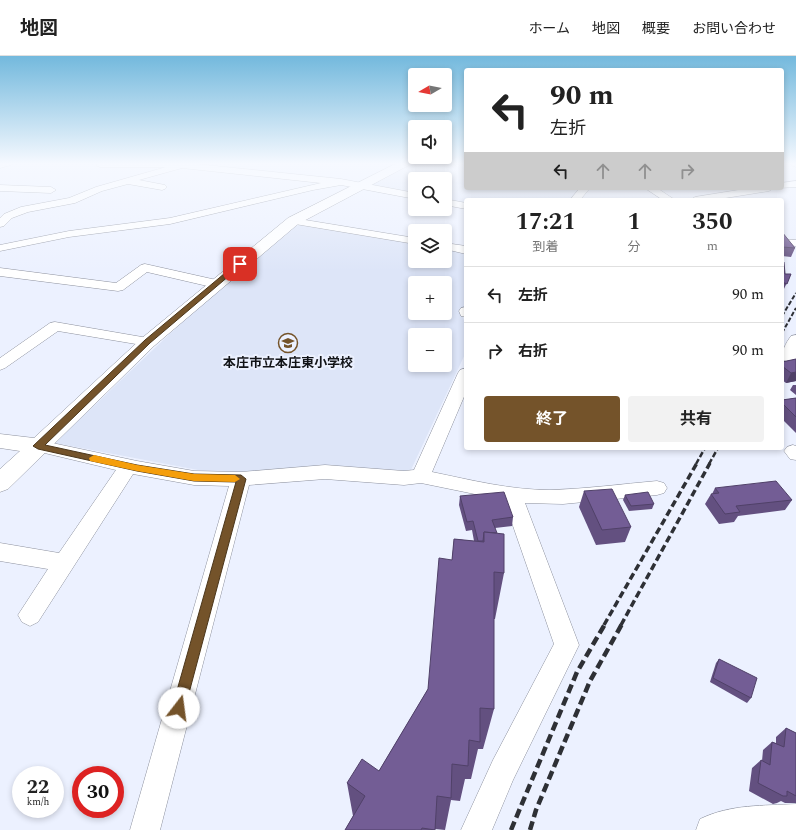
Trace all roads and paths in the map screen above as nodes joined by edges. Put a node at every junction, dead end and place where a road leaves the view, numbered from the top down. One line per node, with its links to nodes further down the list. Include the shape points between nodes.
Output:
1 (73, 199): 7 (street, via 25,209 8,216)
2 (262, 199): 11 (street, via 170,221 69,234)
3 (334, 199): 6 (street)
4 (452, 203): 5 (street)
5 (464, 206)
6 (293, 221): 8 (street); 17 (street)
7 (0, 224)
8 (408, 240)
9 (784, 242): 10 (street)
10 (796, 243)
11 (25, 244): 13 (street); 15 (street)
12 (452, 247): 14 (street)
13 (0, 248)
14 (464, 250)
15 (0, 260)
16 (0, 272): 17 (street, via 118,287 145,268)
17 (216, 284): 19 (street)
18 (796, 339): 20 (street, via 787,356)
19 (148, 342): 21 (street, via 55,326); 24 (street)
20 (796, 358)
21 (0, 365)
22 (464, 378): 26 (street)
23 (0, 442): 24 (street)
24 (38, 446): 25 (street); 28 (street)
25 (128, 466): 27 (street, via 194,478); 32 (street)
26 (421, 476): 27 (street, via 404,478 325,472); 30 (street)
27 (241, 479): 35 (street)
28 (0, 483)
29 (657, 488): 30 (street, via 550,497)
30 (511, 493): 36 (street, via 567,645 503,770)
31 (0, 552): 32 (street)
32 (64, 563): 33 (street)
33 (30, 615)
34 (796, 820): 37 (street, via 735,823)
35 (145, 830)
36 (476, 830)
37 (711, 830)

